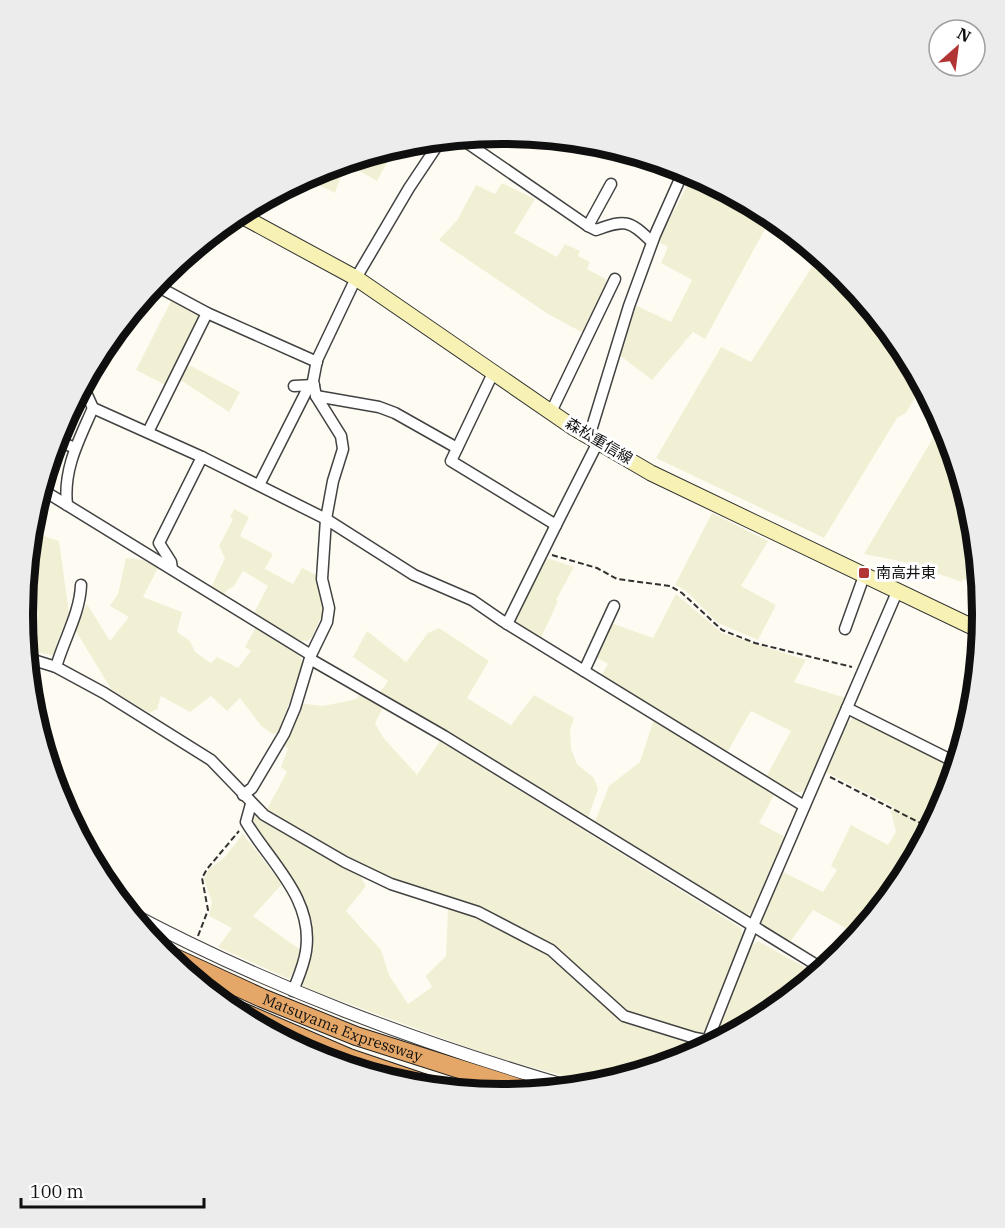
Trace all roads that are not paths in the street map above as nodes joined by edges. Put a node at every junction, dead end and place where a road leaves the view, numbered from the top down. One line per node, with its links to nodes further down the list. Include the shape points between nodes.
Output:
1 (472, 146): 6 (street)
2 (434, 150): 8 (street)
3 (680, 179): 7 (street)
4 (611, 184): 6 (street)
5 (249, 220): 8 (main road, 森松重信線)
6 (588, 226): 7 (street, via 596,230 615,222 628,223)
7 (652, 243): 20 (street, via 614,352)
8 (356, 278): 12 (street); 13 (main road, 森松重信線)
9 (615, 279): 18 (street)
10 (163, 290): 11 (street)
11 (207, 313): 12 (street); 19 (street)
12 (317, 362): 15 (street)
13 (494, 371): 18 (main road, 森松重信線); 23 (street)
14 (294, 386): 15 (street)
15 (313, 389): 23 (street, via 395,413); 25 (street); 28 (street, via 341,436 343,449)
16 (87, 396): 17 (street)
17 (93, 408): 19 (street); 22 (street)
18 (551, 412): 20 (main road, 森松重信線)
19 (148, 432): 24 (street)
20 (594, 440): 29 (street); 31 (main road, 森松重信線, via 651,473)
21 (65, 444): 22 (street)
22 (75, 448): 27 (street, via 65,485)
23 (457, 448): 29 (street, via 451,461)
24 (202, 457): 25 (street); 30 (street, via 159,543)
25 (259, 485): 28 (street)
26 (49, 494): 27 (street)
27 (66, 505): 30 (street)
28 (326, 519): 35 (street, via 414,575 472,600); 38 (street, via 322,579 329,608)
29 (556, 525): 35 (street)
30 (172, 569): 38 (street)
31 (864, 576): 33 (main road, 森松重信線); 37 (street)
32 (81, 585): 40 (street, via 80,601)
33 (897, 592): 36 (main road, 森松重信線); 42 (street)
34 (614, 606): 41 (street)
35 (507, 624): 41 (street)
36 (972, 627)
37 (845, 629)
38 (311, 657): 44 (street, via 284,734 252,788); 48 (street)
39 (36, 661): 40 (street)
40 (56, 667): 44 (street, via 211,760)
41 (584, 671): 46 (street)
42 (847, 708): 43 (street); 46 (street)
43 (949, 759)
44 (243, 795): 45 (street)
45 (251, 804): 51 (street, via 246,822 285,874 299,904 306,950); 54 (street, via 345,862 391,884 478,912 551,950 624,1016)
46 (804, 806): 48 (street)
47 (149, 923): 51 (street)
48 (752, 928): 49 (street); 52 (street)
49 (815, 965)
50 (192, 966): 57 (highway, Matsuyama Expressway, via 356,1036)
51 (293, 991): 56 (street, via 383,1028)
52 (712, 1034)
53 (294, 1035): 55 (highway, Matsuyama Expressway)
54 (699, 1040)
55 (346, 1057)
56 (549, 1080)
57 (506, 1084)

